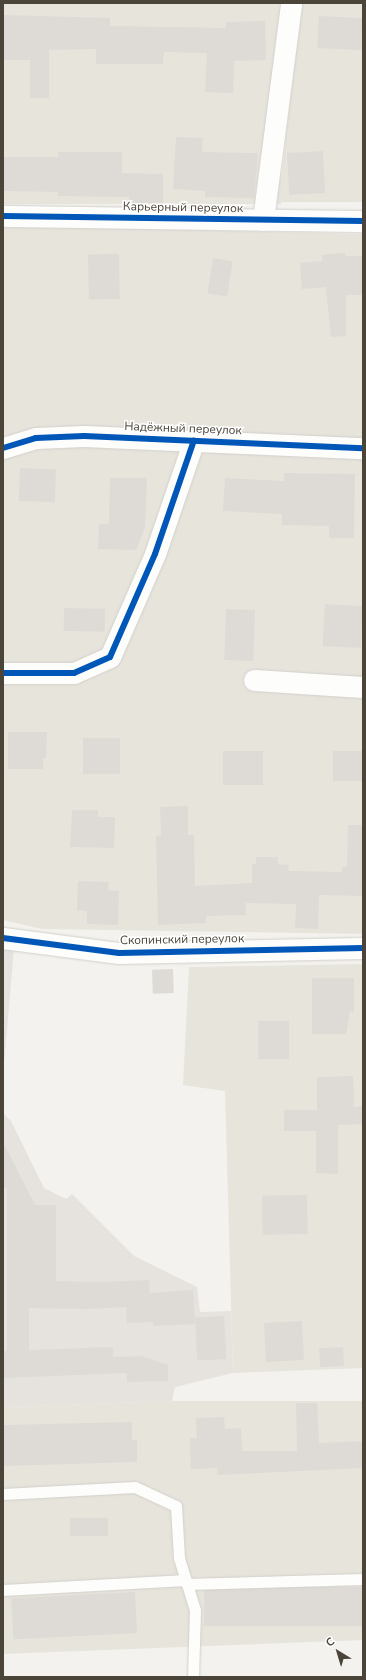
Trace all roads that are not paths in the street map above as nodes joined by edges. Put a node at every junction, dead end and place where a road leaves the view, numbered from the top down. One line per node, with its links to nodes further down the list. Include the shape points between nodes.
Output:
1 (292, 3): 3 (street)
2 (3, 216): 3 (street, Карьерный переулок)
3 (263, 220): 4 (street, Карьерный переулок)
4 (363, 221)
5 (194, 440): 6 (street, Надёжный переулок, via 84,436 36,438); 7 (street, Надёжный переулок); 8 (street, via 155,554 110,657 74,673)
6 (3, 448)
7 (363, 448)
8 (3, 673)
9 (254, 680): 10 (street)
10 (363, 687)
11 (3, 938): 12 (street, Скопинский переулок, via 119,953)
12 (363, 948)
13 (3, 1494): 15 (lane, via 135,1487 176,1506 180,1558)
14 (363, 1579): 15 (lane)
15 (186, 1582): 16 (lane); 17 (lane, via 195,1610)
16 (3, 1590)
17 (193, 1677)

